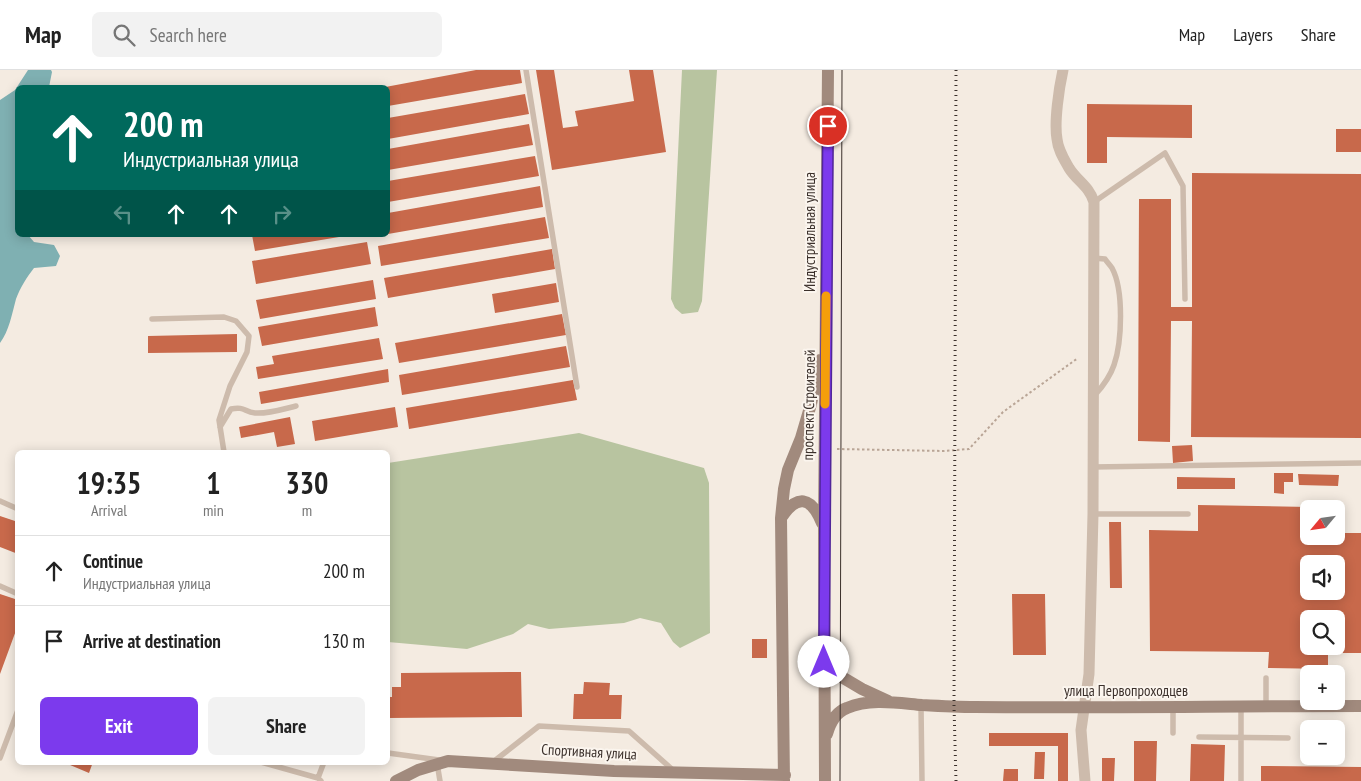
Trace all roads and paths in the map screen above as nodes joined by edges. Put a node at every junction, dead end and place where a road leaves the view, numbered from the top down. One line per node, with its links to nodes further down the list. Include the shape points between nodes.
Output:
1 (526, 70): 10 (lane)
2 (828, 70): 8 (main road, Индустриальная улица)
3 (1063, 70): 4 (street, via 1056,138 1070,170 1090,192)
4 (1094, 202): 5 (street); 6 (lane, via 1165,153 1183,186)
5 (1093, 258): 11 (street); 11 (lane, via 1104,259 1112,269 1120,315 1119,346 1114,365)
6 (1185, 299)
7 (152, 319): 13 (lane, via 224,317 236,321 249,336 247,352 230,386 219,420)
8 (826, 333): 22 (main road, проспект Строителей, via 811,404 788,470); 23 (main road, проспект Строителей)
9 (1078, 358): 14 (path, via 1003,412 969,449)
10 (578, 387)
11 (1093, 398): 17 (street)
12 (296, 406): 13 (lane, via 252,413 240,407 232,409)
13 (220, 427): 15 (lane)
14 (837, 449)
15 (224, 450)
16 (1361, 463): 17 (lane)
17 (1094, 467): 20 (street)
18 (0, 501): 19 (lane)
19 (15, 508)
20 (1093, 514): 21 (lane); 34 (street, via 1089,674)
21 (1188, 514)
22 (781, 518): 23 (main road, via 796,501 803,502 817,510); 51 (main road, проспект Строителей)
23 (824, 525): 26 (main road, проспект Строителей)
24 (0, 586): 25 (lane)
25 (15, 593)
26 (824, 646): 28 (main road, улица Первопроходцев, via 835,673); 40 (main road, проспект Строителей)
27 (1266, 678): 31 (lane)
28 (890, 702): 29 (main road, улица Первопроходцев); 40 (main road, улица Первопроходцев, via 846,708 834,718)
29 (921, 705): 34 (main road, улица Первопроходцев); 56 (lane)
30 (1241, 705): 31 (main road, улица Первопроходцев); 33 (main road, улица Первопроходцев); 38 (lane)
31 (1266, 706): 32 (main road, улица Первопроходцев)
32 (1361, 706)
33 (1173, 707): 34 (main road, улица Первопроходцев); 36 (lane)
34 (1084, 708): 57 (street, via 1081,730)
35 (15, 718): 42 (lane)
36 (1173, 733)
37 (1199, 737): 38 (lane)
38 (1241, 737): 39 (lane); 58 (lane)
39 (1288, 738)
40 (824, 744): 55 (main road, проспект Строителей)
41 (390, 753): 43 (lane)
42 (0, 758)
43 (443, 762): 44 (main road, Спортивная улица); 53 (main road, Спортивная улица); 54 (lane)
44 (492, 762): 49 (lane, via 539,726 629,731); 50 (main road, Спортивная улица)
45 (270, 765): 48 (lane)
46 (285, 765): 48 (lane)
47 (323, 765): 52 (lane)
48 (284, 770): 52 (lane)
49 (675, 772): 50 (main road, Спортивная улица); 51 (main road, Спортивная улица)
50 (642, 776)
51 (784, 778)
52 (319, 779)
53 (396, 781)
54 (440, 781)
55 (825, 781)
56 (922, 781)
57 (1085, 781)
58 (1241, 781)

